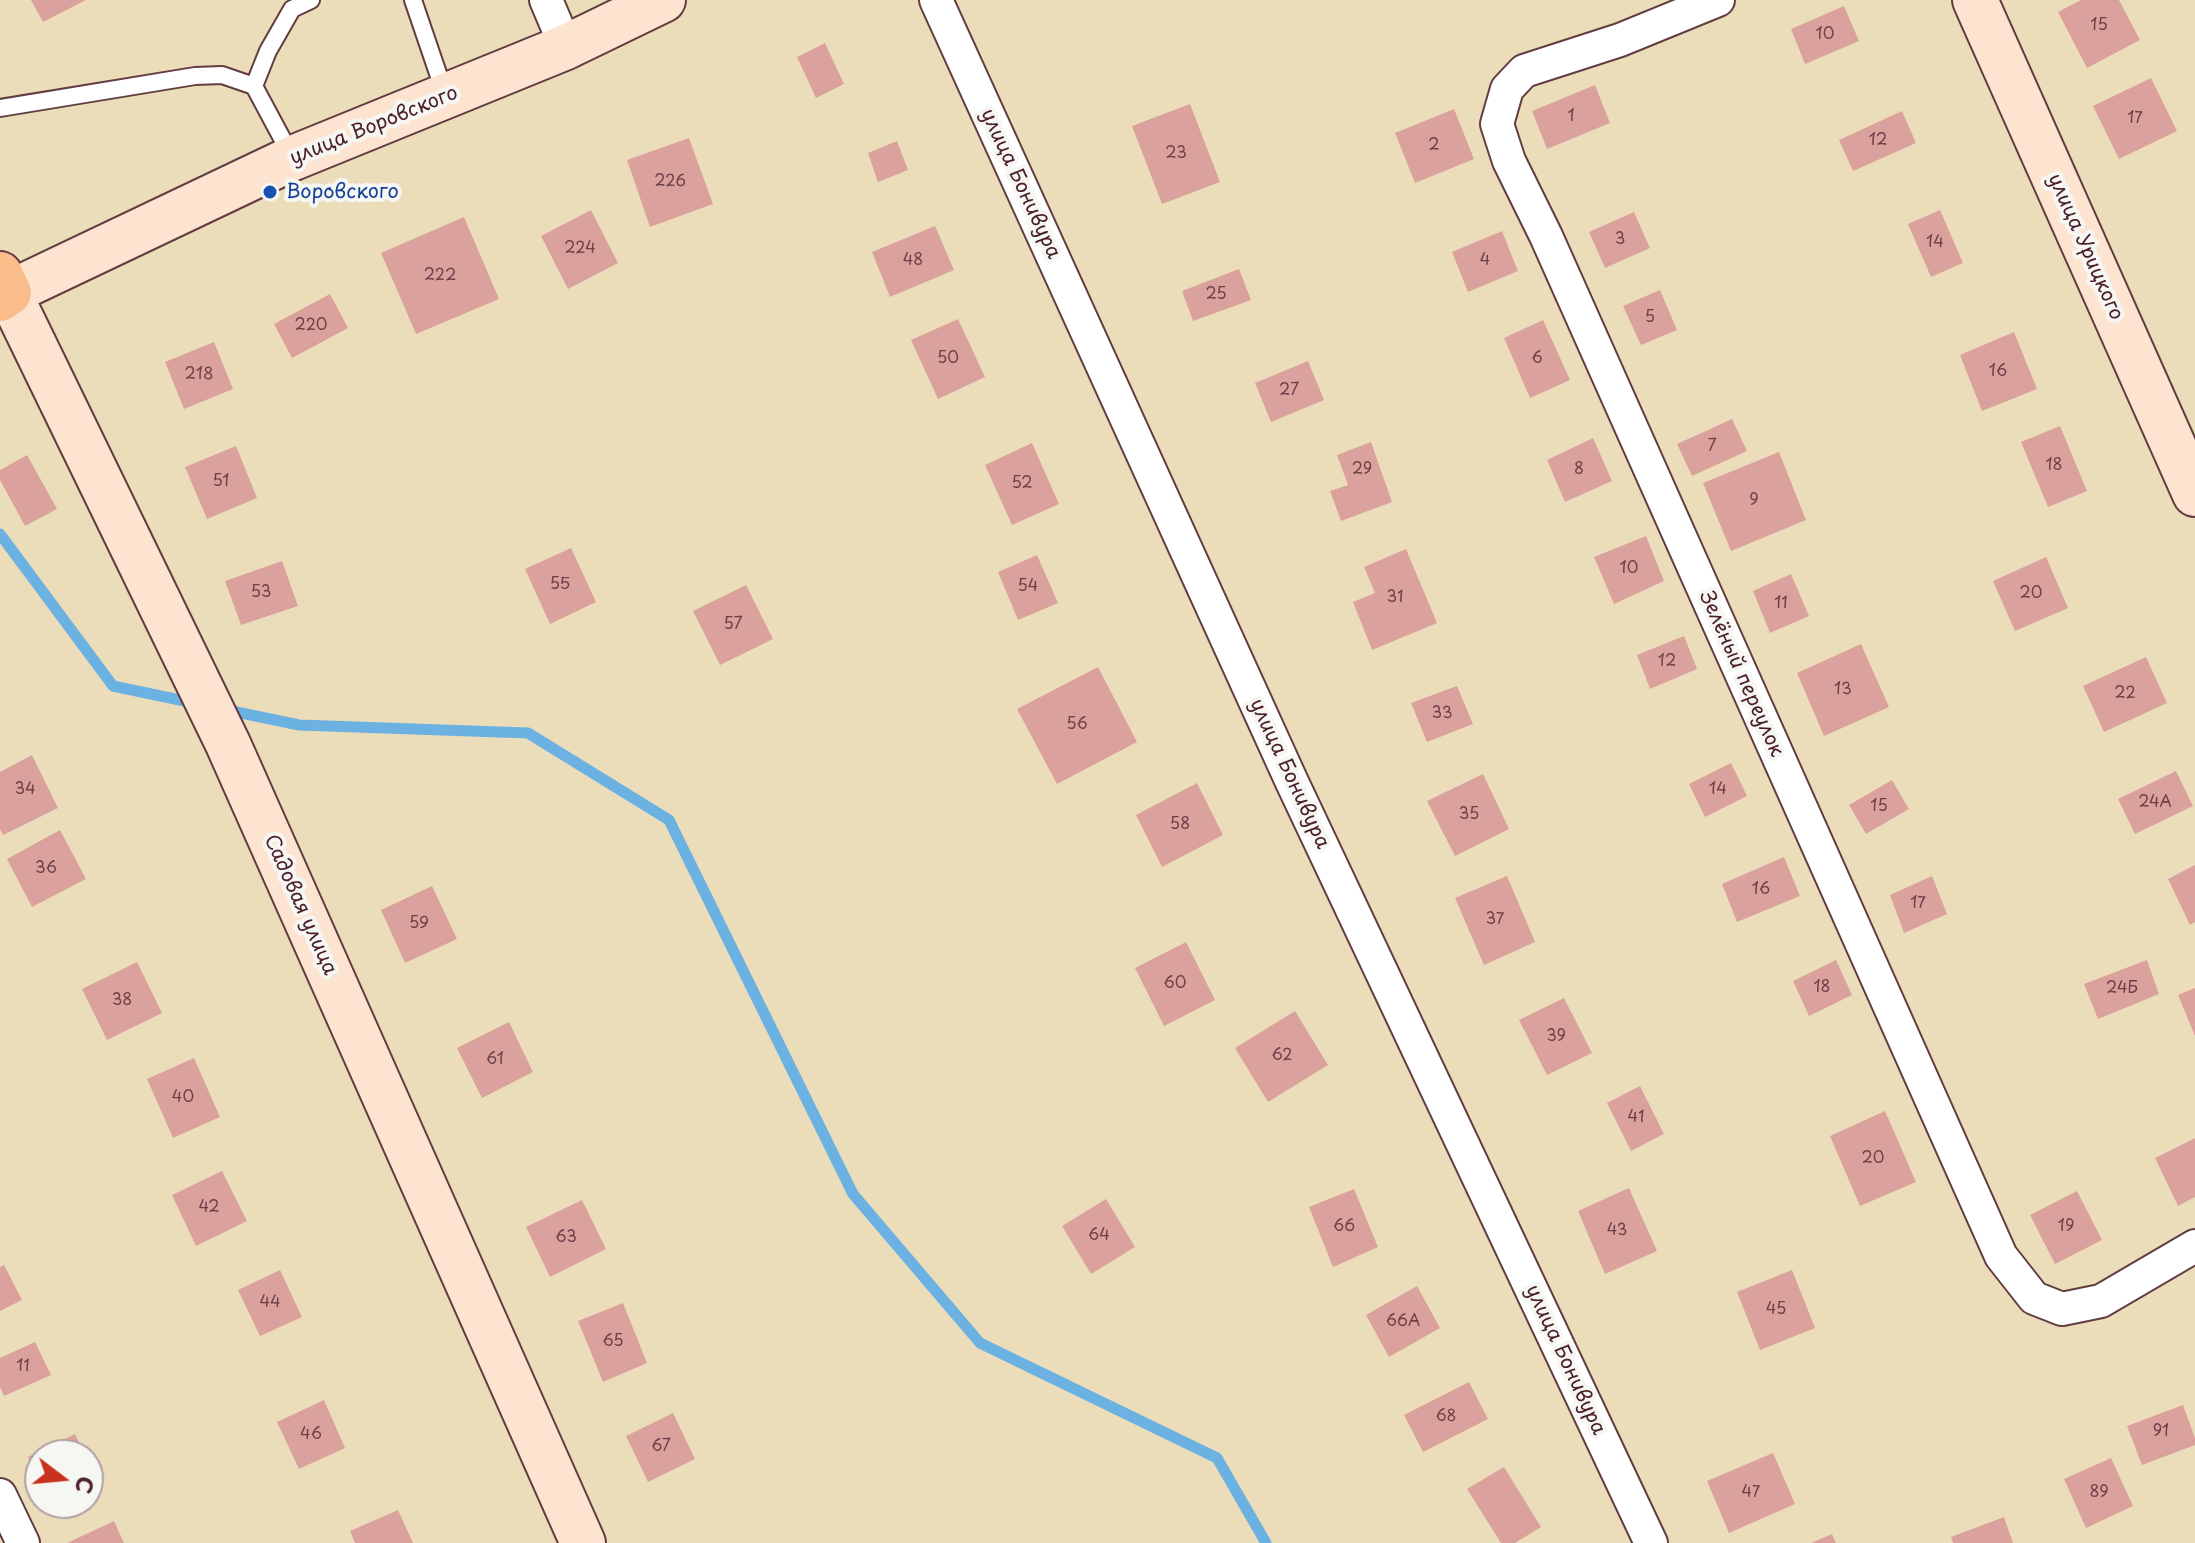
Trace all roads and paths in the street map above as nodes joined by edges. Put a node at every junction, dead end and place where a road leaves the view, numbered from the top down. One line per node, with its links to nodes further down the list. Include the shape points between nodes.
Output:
1 (311, 0): 9 (lane, via 292,9)
2 (413, 0): 10 (lane)
3 (546, 0): 8 (street)
4 (663, 0): 8 (street, улица Воровского)
5 (936, 0): 19 (street, улица Бонивура, via 1291,780)
6 (1718, 0): 15 (street, Зелёный переулок, via 1524,71 1507,89 1497,124 1509,161 2001,1256 2034,1298 2062,1309 2101,1301)
7 (1975, 0): 14 (street, улица Урицкого)
8 (566, 47): 10 (street, улица Воровского)
9 (254, 86): 11 (lane, via 222,75 195,76); 12 (lane)
10 (446, 96): 12 (street, улица Воровского)
11 (0, 108)
12 (293, 158): 13 (street, улица Воровского)
13 (3, 289): 18 (street, Садовая улица, via 228,744)
14 (2195, 494)
15 (2195, 1246)
16 (0, 1495): 17 (street)
17 (23, 1543)
18 (583, 1543)
19 (1651, 1543)

